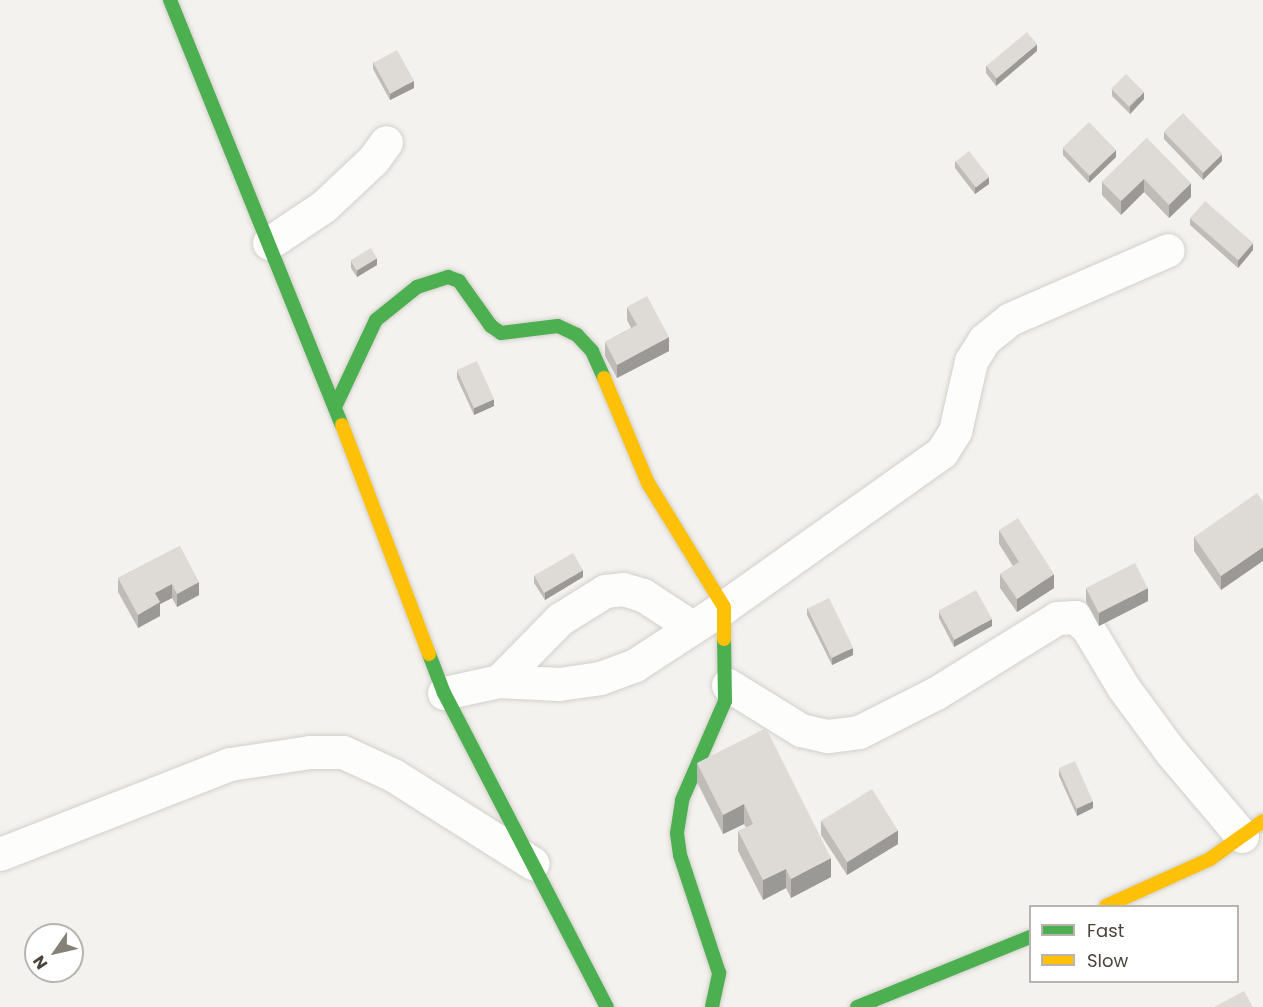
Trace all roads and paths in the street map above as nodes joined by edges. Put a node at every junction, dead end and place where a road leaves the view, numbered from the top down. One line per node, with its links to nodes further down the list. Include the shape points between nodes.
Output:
1 (170, 0): 3 (street)
2 (386, 142): 3 (street, via 373,160 324,206)
3 (269, 243): 5 (street)
4 (1168, 250): 6 (street, via 1010,320 984,340 971,361 955,431 942,452)
5 (335, 407): 6 (street, via 376,320 417,287 434,279 448,277 459,281 491,326 501,333 558,326 577,335 605,377 648,483); 10 (street)
6 (724, 607): 7 (street); 9 (street)
7 (692, 627): 8 (street, via 635,665 600,678 559,684); 8 (street, via 643,595 623,589 605,591 560,619)
8 (499, 681): 10 (street)
9 (728, 685): 11 (street, via 801,730 828,736 859,732 936,693 1057,618 1075,617 1087,627 1123,687 1171,752); 18 (street, via 725,701 682,800 677,833 680,855 718,973)
10 (444, 693): 14 (street)
11 (1256, 833): 13 (street)
12 (0, 854): 14 (street, via 230,764 310,752 343,752 393,774)
13 (1210, 859): 15 (street)
14 (532, 863): 17 (street)
15 (1108, 905)
16 (1029, 937): 19 (street)
17 (607, 1007)
18 (712, 1007)
19 (857, 1007)

